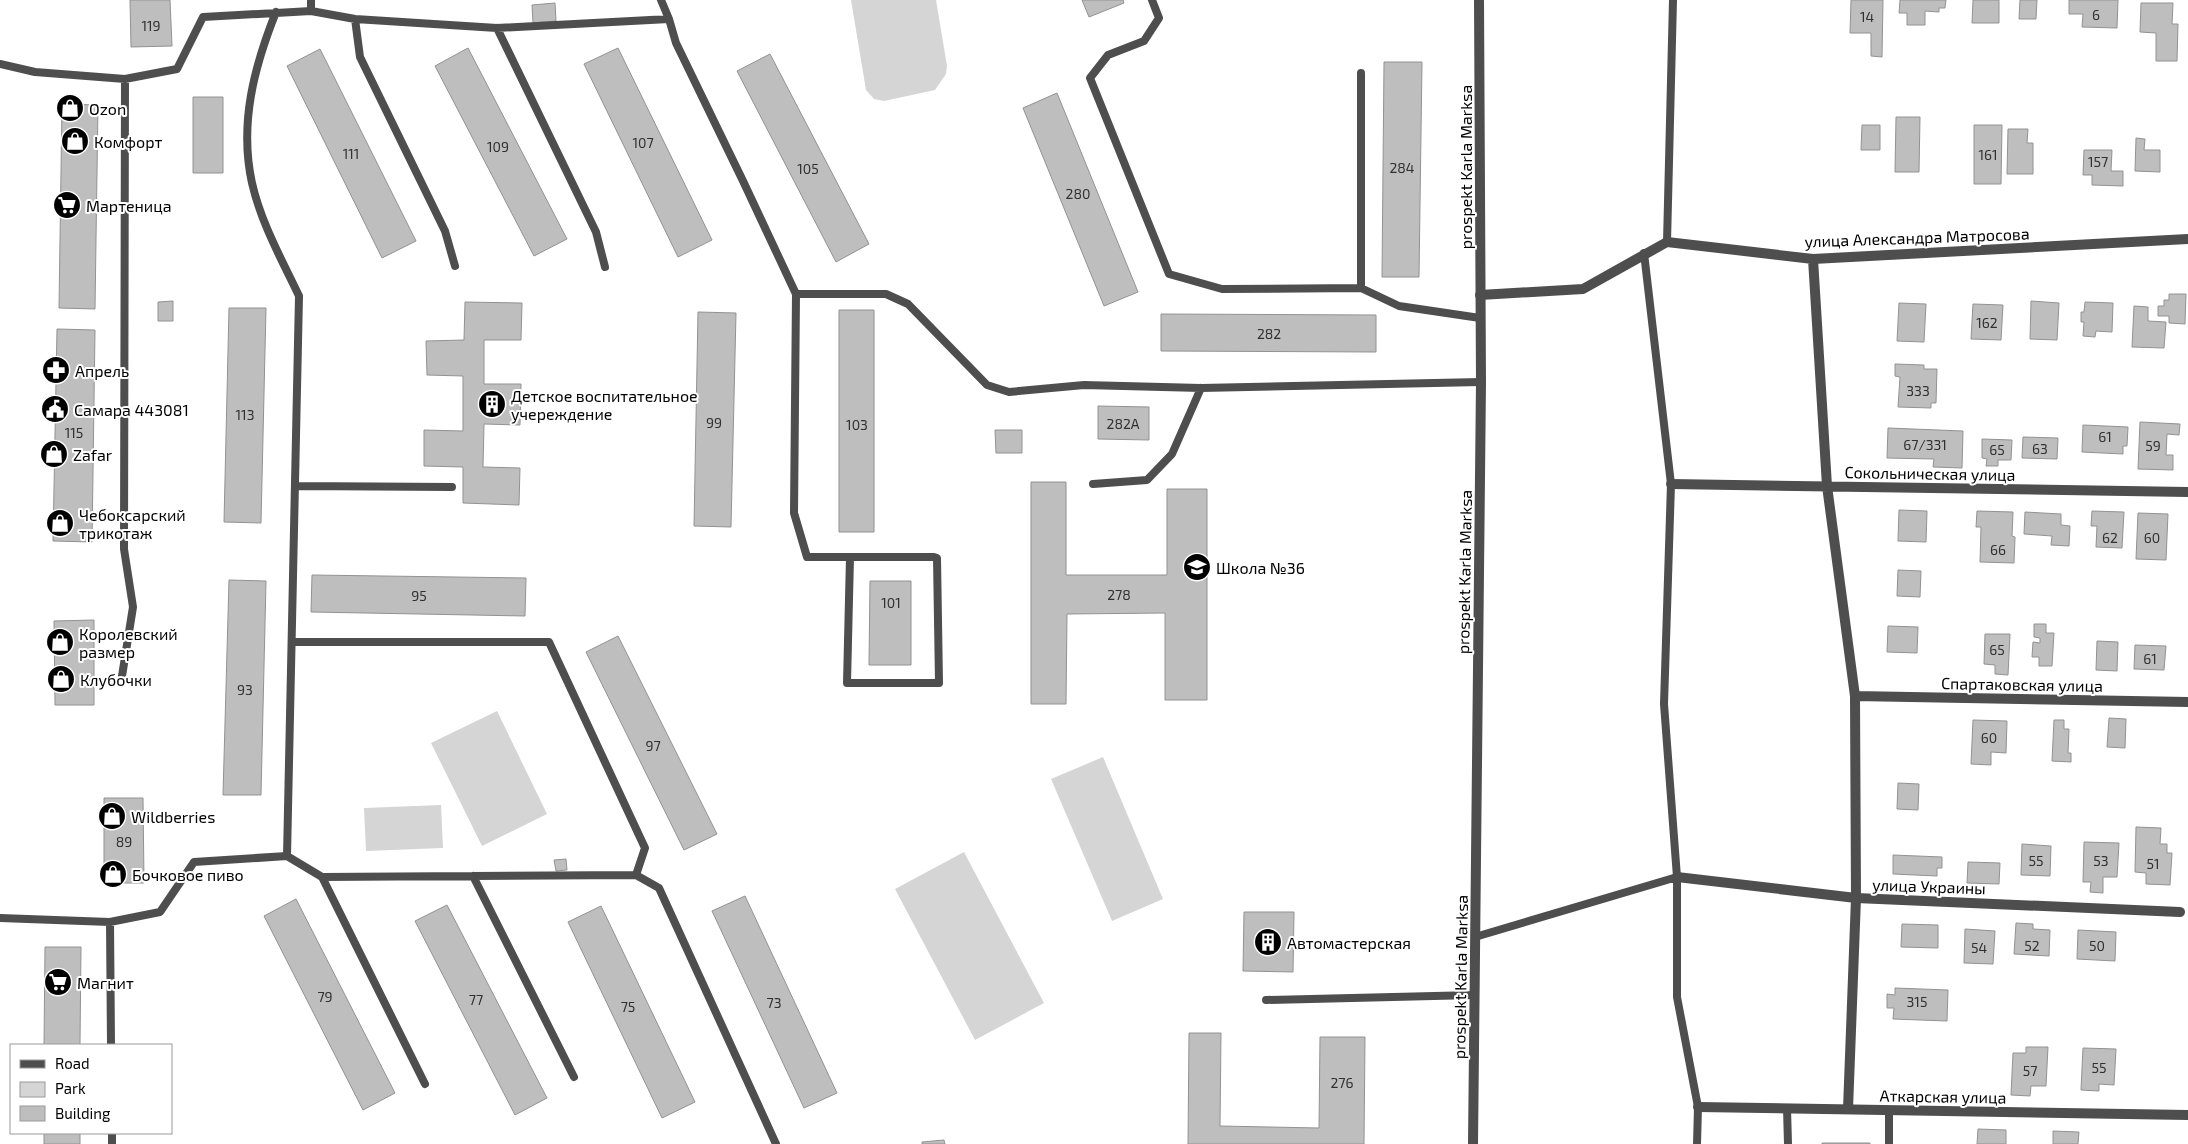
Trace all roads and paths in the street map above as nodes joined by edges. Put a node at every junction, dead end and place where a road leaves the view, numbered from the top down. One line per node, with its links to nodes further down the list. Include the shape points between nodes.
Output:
1 (311, 0): 6 (lane)
2 (662, 0): 9 (lane)
3 (1152, 0): 20 (lane, via 1159,18 1144,41 1108,55 1090,78 1169,274 1222,289)
4 (1479, 0): 22 (street, prospekt Karla Marksa)
5 (1673, 0): 15 (lane)
6 (311, 11): 7 (lane); 8 (lane)
7 (276, 12): 13 (lane, via 203,17 177,69); 28 (lane, via 261,49 247,108 246,143 252,184 270,234 299,296)
8 (355, 18): 10 (lane); 18 (lane, via 360,57 445,231)
9 (669, 19): 10 (lane); 21 (lane, via 676,43)
10 (497, 28): 19 (lane, via 596,232)
11 (0, 64): 13 (lane, via 35,72)
12 (1362, 74): 20 (lane)
13 (125, 79): 34 (lane, via 124,549 133,607)
14 (2188, 239): 17 (street, улица Александра Матросова)
15 (1667, 242): 16 (street); 17 (street, улица Александра Матросова)
16 (1644, 254): 22 (street, via 1583,289); 27 (lane)
17 (1813, 260): 29 (street)
18 (455, 266)
19 (605, 267)
20 (1361, 288): 23 (lane, via 1399,306)
21 (796, 294): 25 (lane, via 886,294 908,304 987,385 1009,392 1084,385); 32 (lane, via 794,513 807,557)
22 (1480, 295): 23 (street, prospekt Karla Marksa)
23 (1480, 318): 24 (street, prospekt Karla Marksa)
24 (1481, 382): 25 (lane); 46 (street, prospekt Karla Marksa)
25 (1201, 388): 26 (lane, via 1172,454 1147,480)
26 (1094, 484)
27 (1671, 484): 29 (street, Сокольническая улица); 41 (lane, via 1664,704)
28 (295, 486): 30 (lane); 33 (lane)
29 (1827, 486): 31 (street, Сокольническая улица); 35 (street)
30 (452, 487)
31 (2188, 492)
32 (850, 557): 32 (lane, via 847,682 939,683 937,558)
33 (292, 642): 37 (lane); 38 (lane, via 549,642 645,848)
34 (122, 676)
35 (1855, 696): 36 (street, Спартаковская улица); 42 (street)
36 (2188, 702)
37 (287, 856): 40 (lane); 45 (lane, via 194,862 160,912)
38 (636, 875): 39 (lane); 57 (lane, via 659,888)
39 (473, 876): 40 (lane); 50 (lane)
40 (322, 877): 51 (lane)
41 (1677, 877): 42 (street, улица Украины); 46 (lane); 52 (lane, via 1677,997)
42 (1856, 898): 43 (street, улица Украины); 54 (street)
43 (2180, 912)
44 (0, 918): 45 (lane)
45 (110, 922): 49 (lane)
46 (1476, 937): 47 (street, prospekt Karla Marksa)
47 (1475, 995): 48 (lane); 58 (street, prospekt Karla Marksa)
48 (1266, 1000)
49 (111, 1044)
50 (574, 1077)
51 (425, 1084)
52 (1698, 1106): 53 (street, Аткарская улица); 59 (lane)
53 (1787, 1108): 54 (street, Аткарская улица); 60 (lane)
54 (1848, 1109): 55 (street, Аткарская улица)
55 (1889, 1110): 56 (street, Аткарская улица); 61 (lane)
56 (2188, 1115)
57 (776, 1144)
58 (1473, 1144)
59 (1697, 1144)
60 (1788, 1144)
61 (1889, 1144)

